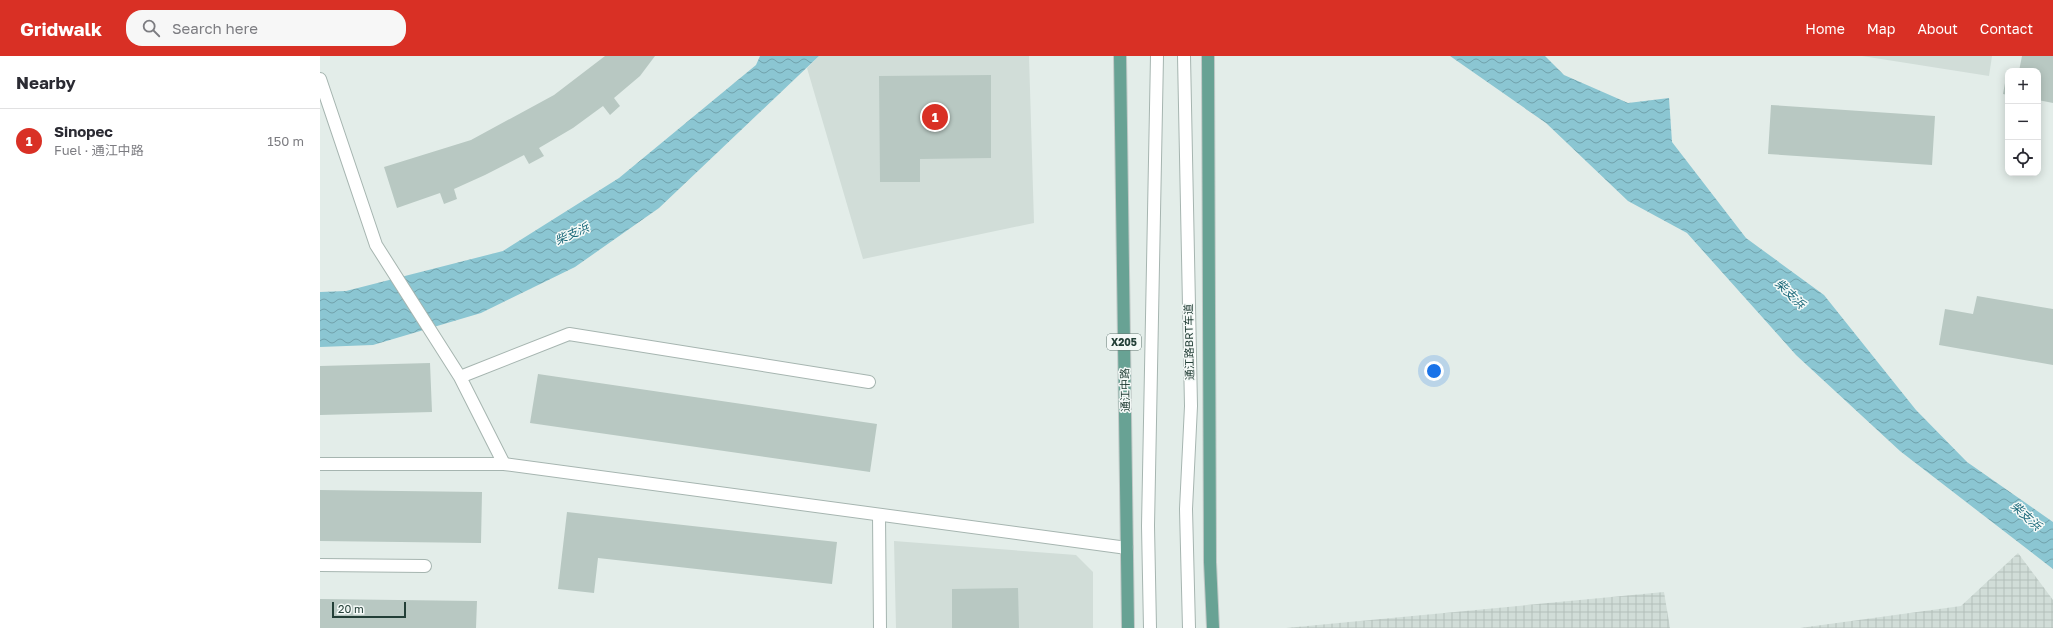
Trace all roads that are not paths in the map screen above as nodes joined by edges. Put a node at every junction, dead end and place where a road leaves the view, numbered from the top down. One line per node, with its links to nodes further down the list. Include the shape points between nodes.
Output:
1 (1120, 56): 11 (main road, 通江中路 / X205)
2 (1157, 56): 16 (street, via 1148,518)
3 (1184, 56): 17 (street, 通江路BRT车道, via 1191,406 1186,509)
4 (1208, 56): 18 (main road, via 1210,562)
5 (320, 79): 6 (street, via 376,245)
6 (460, 377): 7 (street, via 569,334); 9 (street)
7 (869, 382)
8 (320, 464): 9 (street)
9 (504, 464): 10 (street)
10 (879, 515): 11 (street); 14 (street)
11 (1127, 548): 15 (main road, 通江中路 / X205)
12 (320, 565): 13 (street)
13 (424, 566)
14 (880, 628)
15 (1128, 628)
16 (1150, 628)
17 (1189, 628)
18 (1213, 628)

